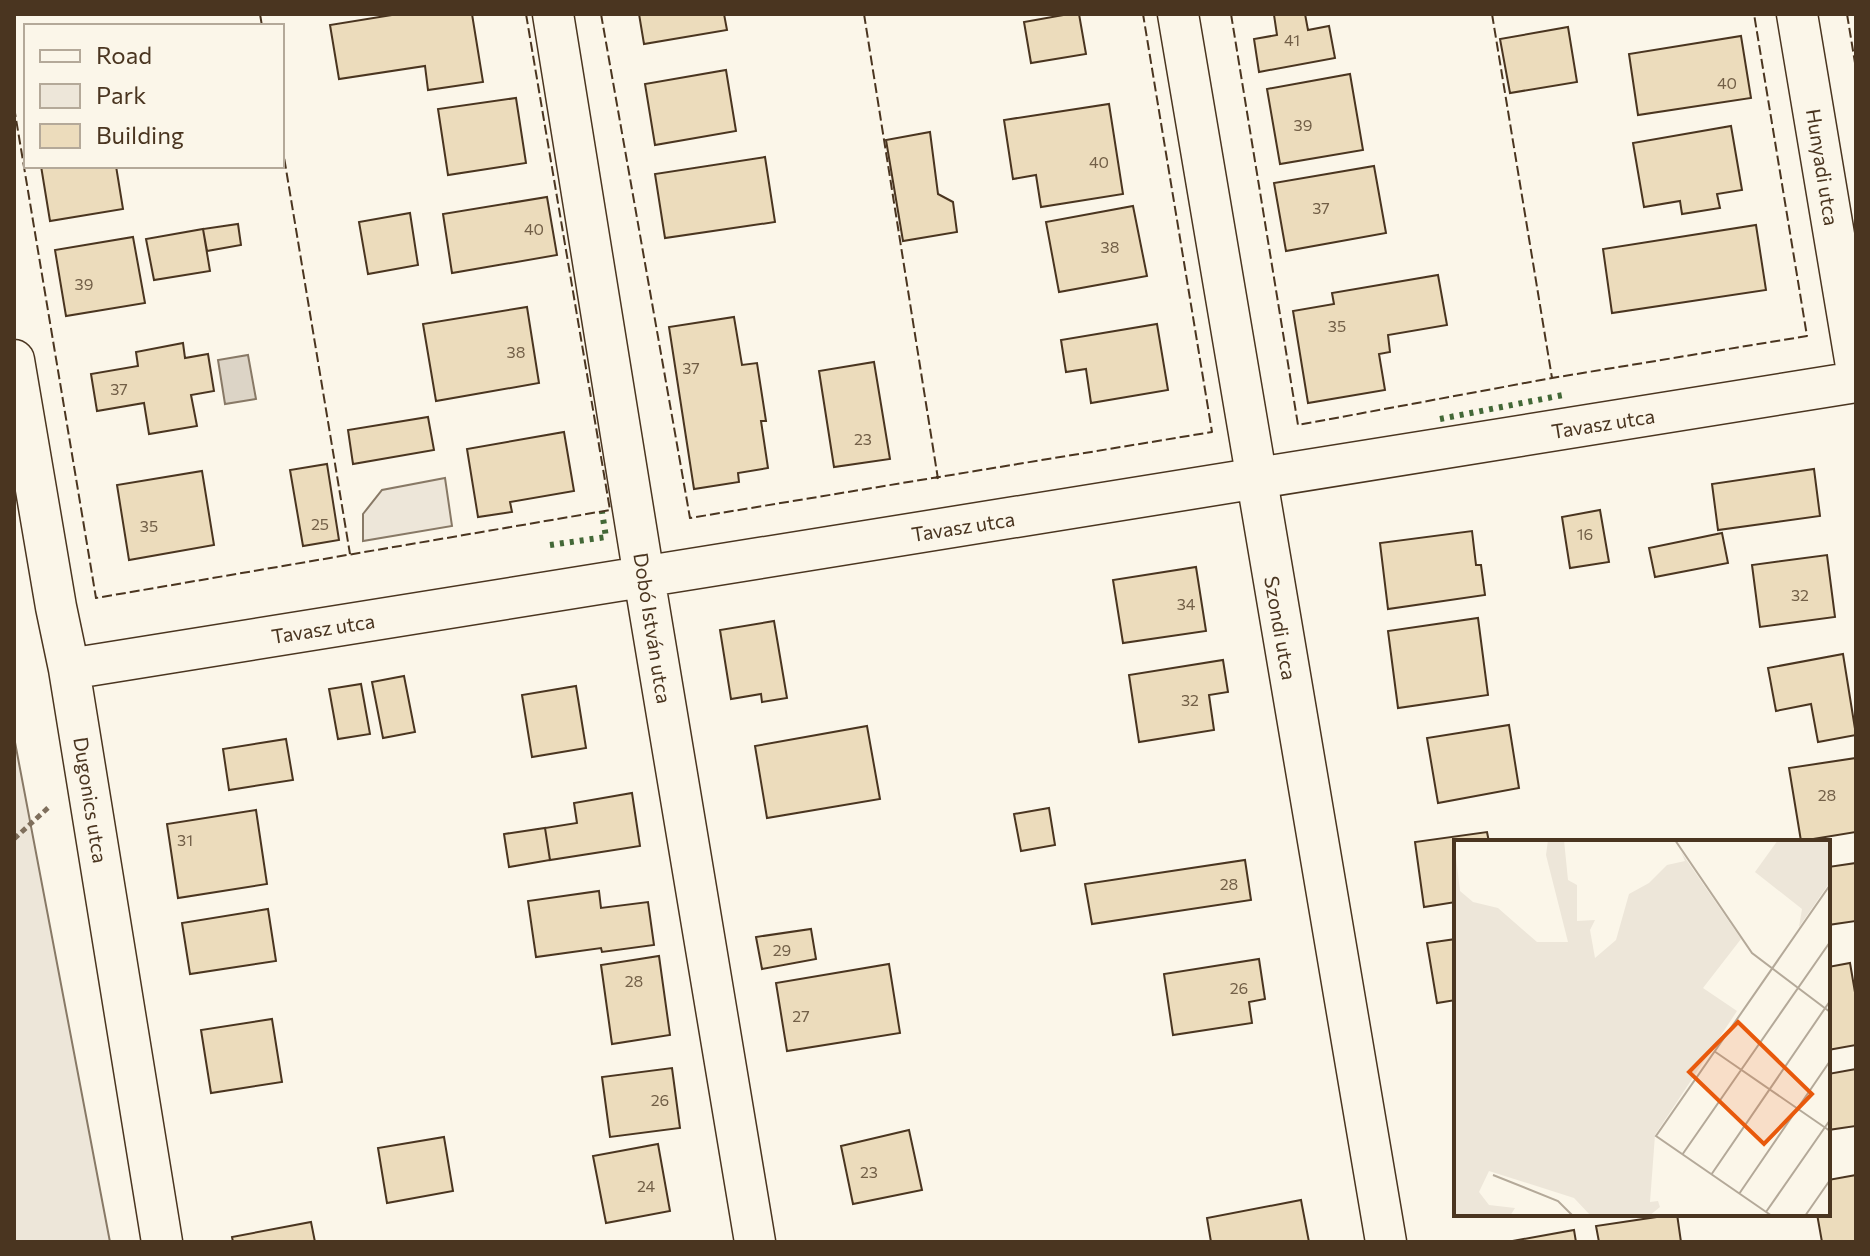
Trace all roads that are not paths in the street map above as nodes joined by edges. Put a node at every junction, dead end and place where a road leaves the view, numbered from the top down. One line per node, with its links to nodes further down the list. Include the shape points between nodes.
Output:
1 (553, 14): 8 (street, Dobó István utca)
2 (1178, 14): 7 (street, Szondi utca)
3 (1797, 14): 5 (street, Hunyadi utca)
4 (14, 360): 9 (street, Dugonics utca)
5 (1856, 366)
6 (1856, 382): 7 (street, Tavasz utca)
7 (1256, 480): 8 (street, Tavasz utca); 12 (street, Szondi utca)
8 (644, 577): 9 (street, Tavasz utca); 11 (street, Dobó István utca)
9 (69, 669): 10 (street, Dugonics utca)
10 (162, 1242)
11 (755, 1242)
12 (1386, 1242)

